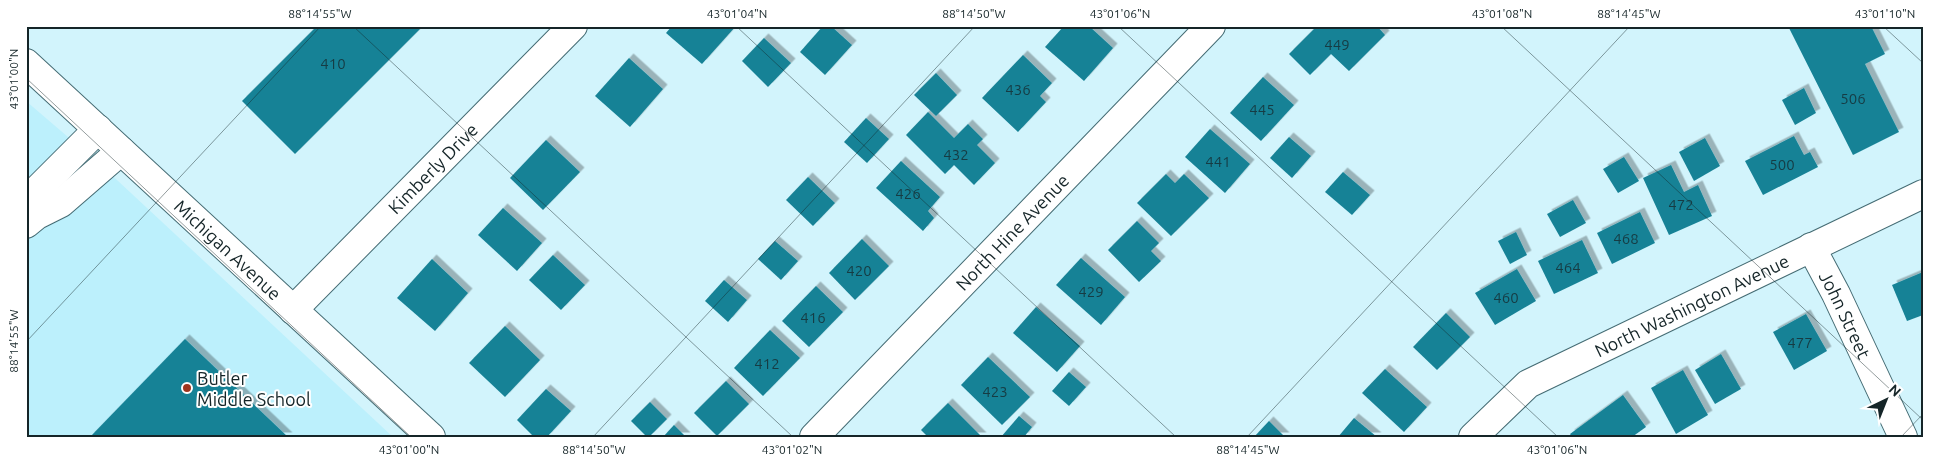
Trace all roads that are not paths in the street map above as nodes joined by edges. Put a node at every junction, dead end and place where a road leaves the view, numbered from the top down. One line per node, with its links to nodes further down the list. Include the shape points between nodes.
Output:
1 (573, 26): 10 (street, Kimberly Drive)
2 (1211, 26): 12 (street, North Hine Avenue)
3 (26, 63): 4 (street, Michigan Avenue)
4 (98, 129): 5 (street, Michigan Avenue); 7 (street)
5 (121, 151): 8 (street, via 61,203); 10 (street, Michigan Avenue)
6 (1923, 194): 9 (street, North Washington Avenue)
7 (26, 201)
8 (26, 224)
9 (1812, 247): 13 (street, North Washington Avenue, via 1528,384); 14 (street, John Street)
10 (293, 310): 11 (street, Michigan Avenue)
11 (431, 437)
12 (814, 437)
13 (1473, 437)
14 (1903, 437)

